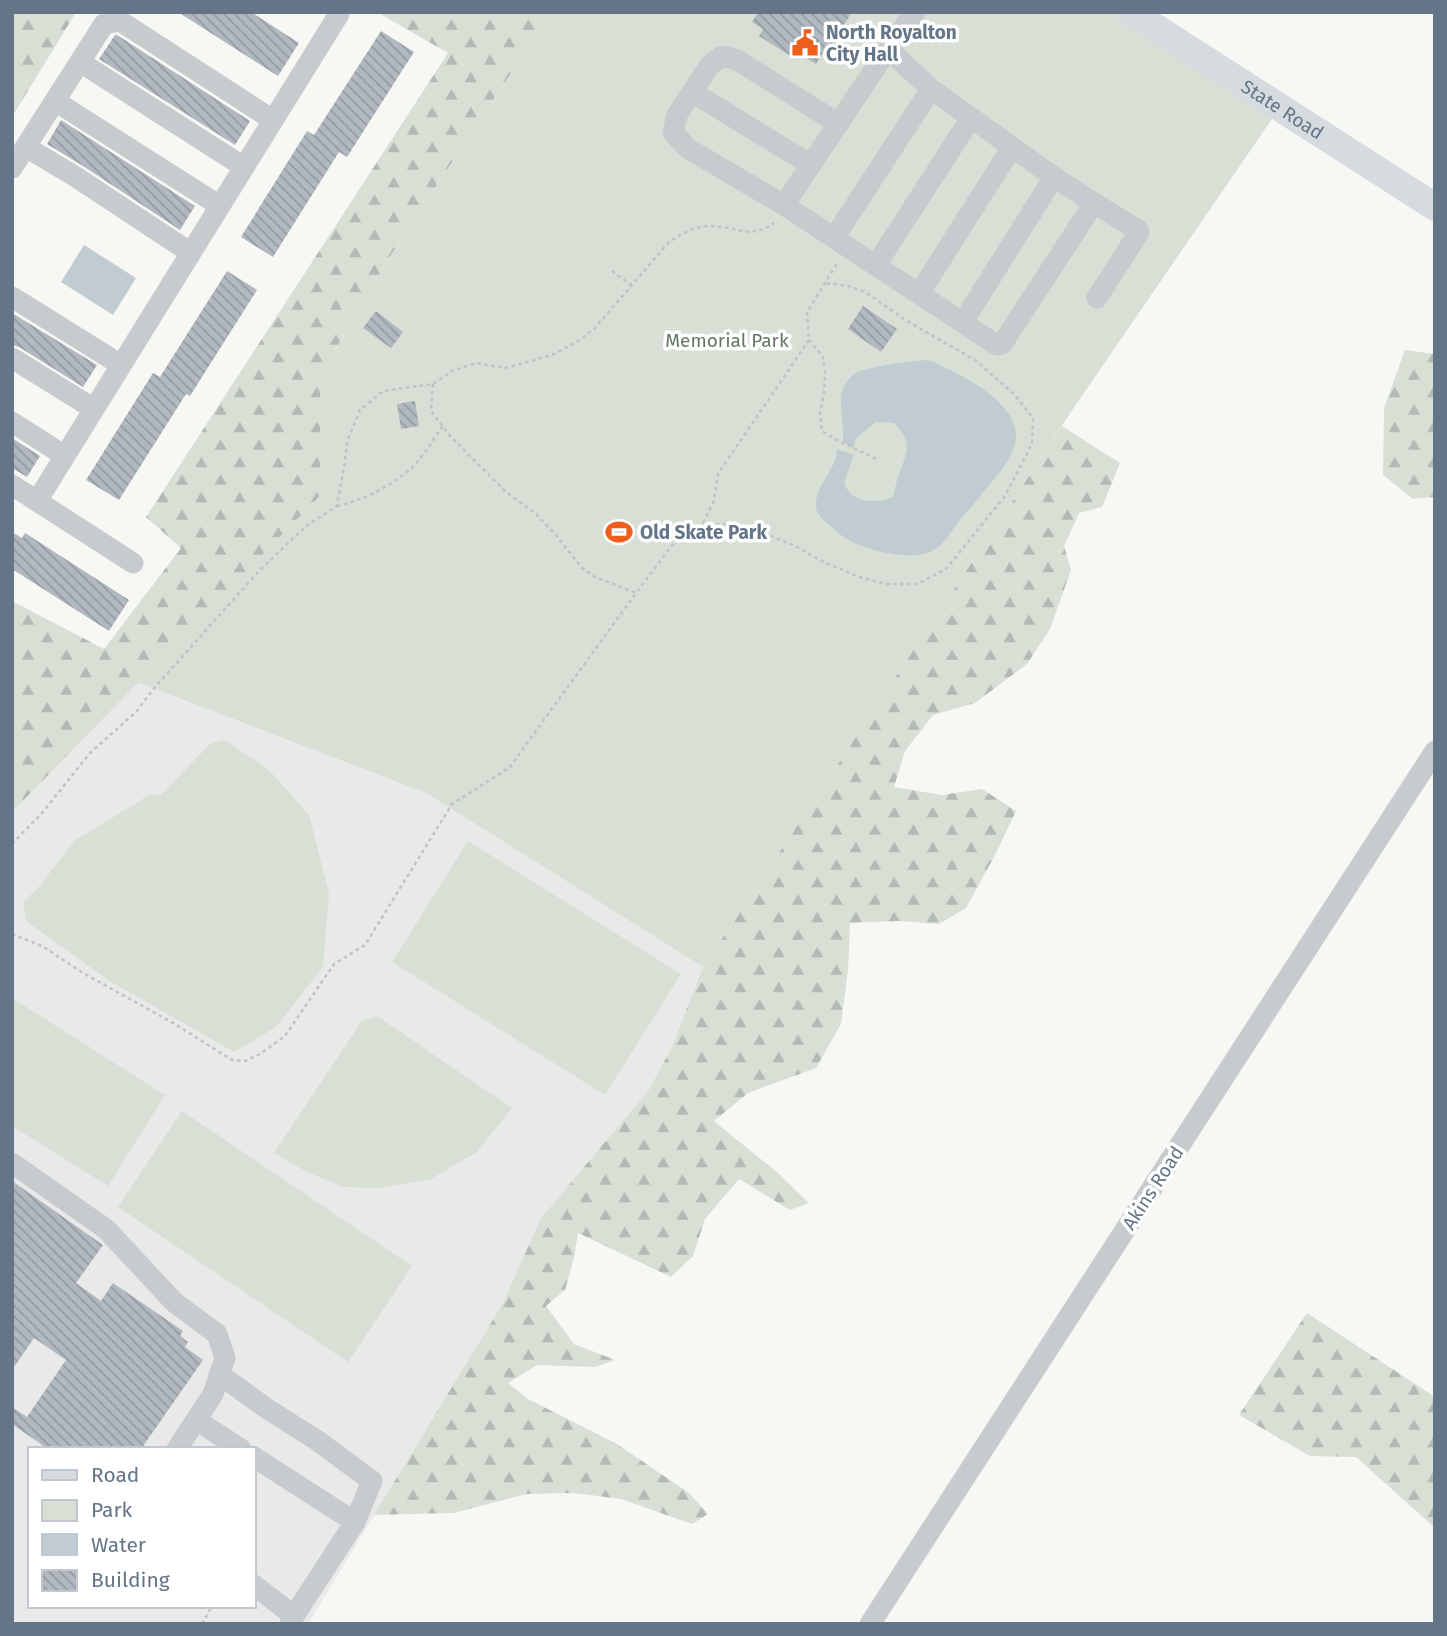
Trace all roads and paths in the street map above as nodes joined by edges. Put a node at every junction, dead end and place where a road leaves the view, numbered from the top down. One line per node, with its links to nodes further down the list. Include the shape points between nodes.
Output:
1 (915, 12): 4 (street)
2 (1131, 12): 21 (main road, State Road)
3 (339, 14): 10 (street)
4 (888, 49): 6 (street); 11 (street)
5 (80, 62): 8 (street); 10 (street, via 104,24 120,21); 15 (street)
6 (931, 89): 9 (street); 22 (street)
7 (692, 92): 11 (street, via 710,65 722,57 737,60); 14 (street); 19 (street, via 677,115 673,132 687,148)
8 (55, 101): 12 (street); 20 (street)
9 (971, 118): 13 (street); 24 (street)
10 (274, 120): 15 (street)
11 (839, 124): 14 (street)
12 (26, 147): 16 (street); 23 (street)
13 (1012, 147): 17 (street); 28 (street)
14 (811, 165): 19 (street)
15 (244, 167): 20 (street)
16 (12, 168)
17 (1054, 177): 18 (street); 31 (street)
18 (1094, 203): 30 (street, via 1139,232); 31 (street, via 1002,344)
19 (785, 205): 22 (street); 27 (path, via 783,215 764,230 737,232 708,226 680,235)
20 (220, 206): 23 (street)
21 (1435, 207)
22 (841, 242): 24 (street); 26 (path)
23 (191, 253): 34 (street)
24 (876, 265): 28 (street)
25 (612, 271): 27 (path)
26 (825, 283): 32 (path, via 807,312); 44 (path, via 865,292 975,360 1015,395 1032,418 1032,444 1005,496 947,568 918,584 886,584 859,577 754,529)
27 (631, 285): 35 (path, via 594,329 552,355 506,368 476,363)
28 (919, 294): 31 (street)
29 (12, 297): 34 (street)
30 (1097, 298)
31 (962, 323)
32 (809, 340): 40 (path, via 823,358 822,431); 44 (path, via 718,474 714,501)
33 (12, 358): 36 (street)
34 (121, 365): 36 (street)
35 (433, 384): 38 (path, via 431,411); 43 (path, via 383,391 360,410 348,439)
36 (94, 409): 39 (street)
37 (12, 422): 39 (street)
38 (443, 427): 43 (path, via 410,469 357,502); 46 (path, via 499,485 536,514 582,568)
39 (65, 456): 42 (street)
40 (878, 460)
41 (12, 485): 42 (street)
42 (37, 501): 45 (street)
43 (337, 506): 48 (path, via 306,526 258,571 136,712 90,753)
44 (702, 525): 46 (path, via 683,531)
45 (134, 563)
46 (636, 593): 49 (path, via 509,768 452,804 365,945 334,964 285,1036 260,1054 245,1061 232,1060 42,946)
47 (1435, 751): 61 (street, Akins Road)
48 (12, 844)
49 (12, 934)
50 (12, 1163): 51 (street, via 106,1228 174,1302 217,1334 225,1358)
51 (219, 1374): 52 (street, via 213,1394); 56 (street, via 372,1481)
52 (196, 1420): 53 (street); 54 (street)
53 (178, 1447)
54 (238, 1447)
55 (256, 1458): 56 (street)
56 (355, 1522): 59 (street)
57 (256, 1587): 59 (street)
58 (211, 1608): 60 (path)
59 (292, 1620)
60 (202, 1624)
61 (870, 1624)

